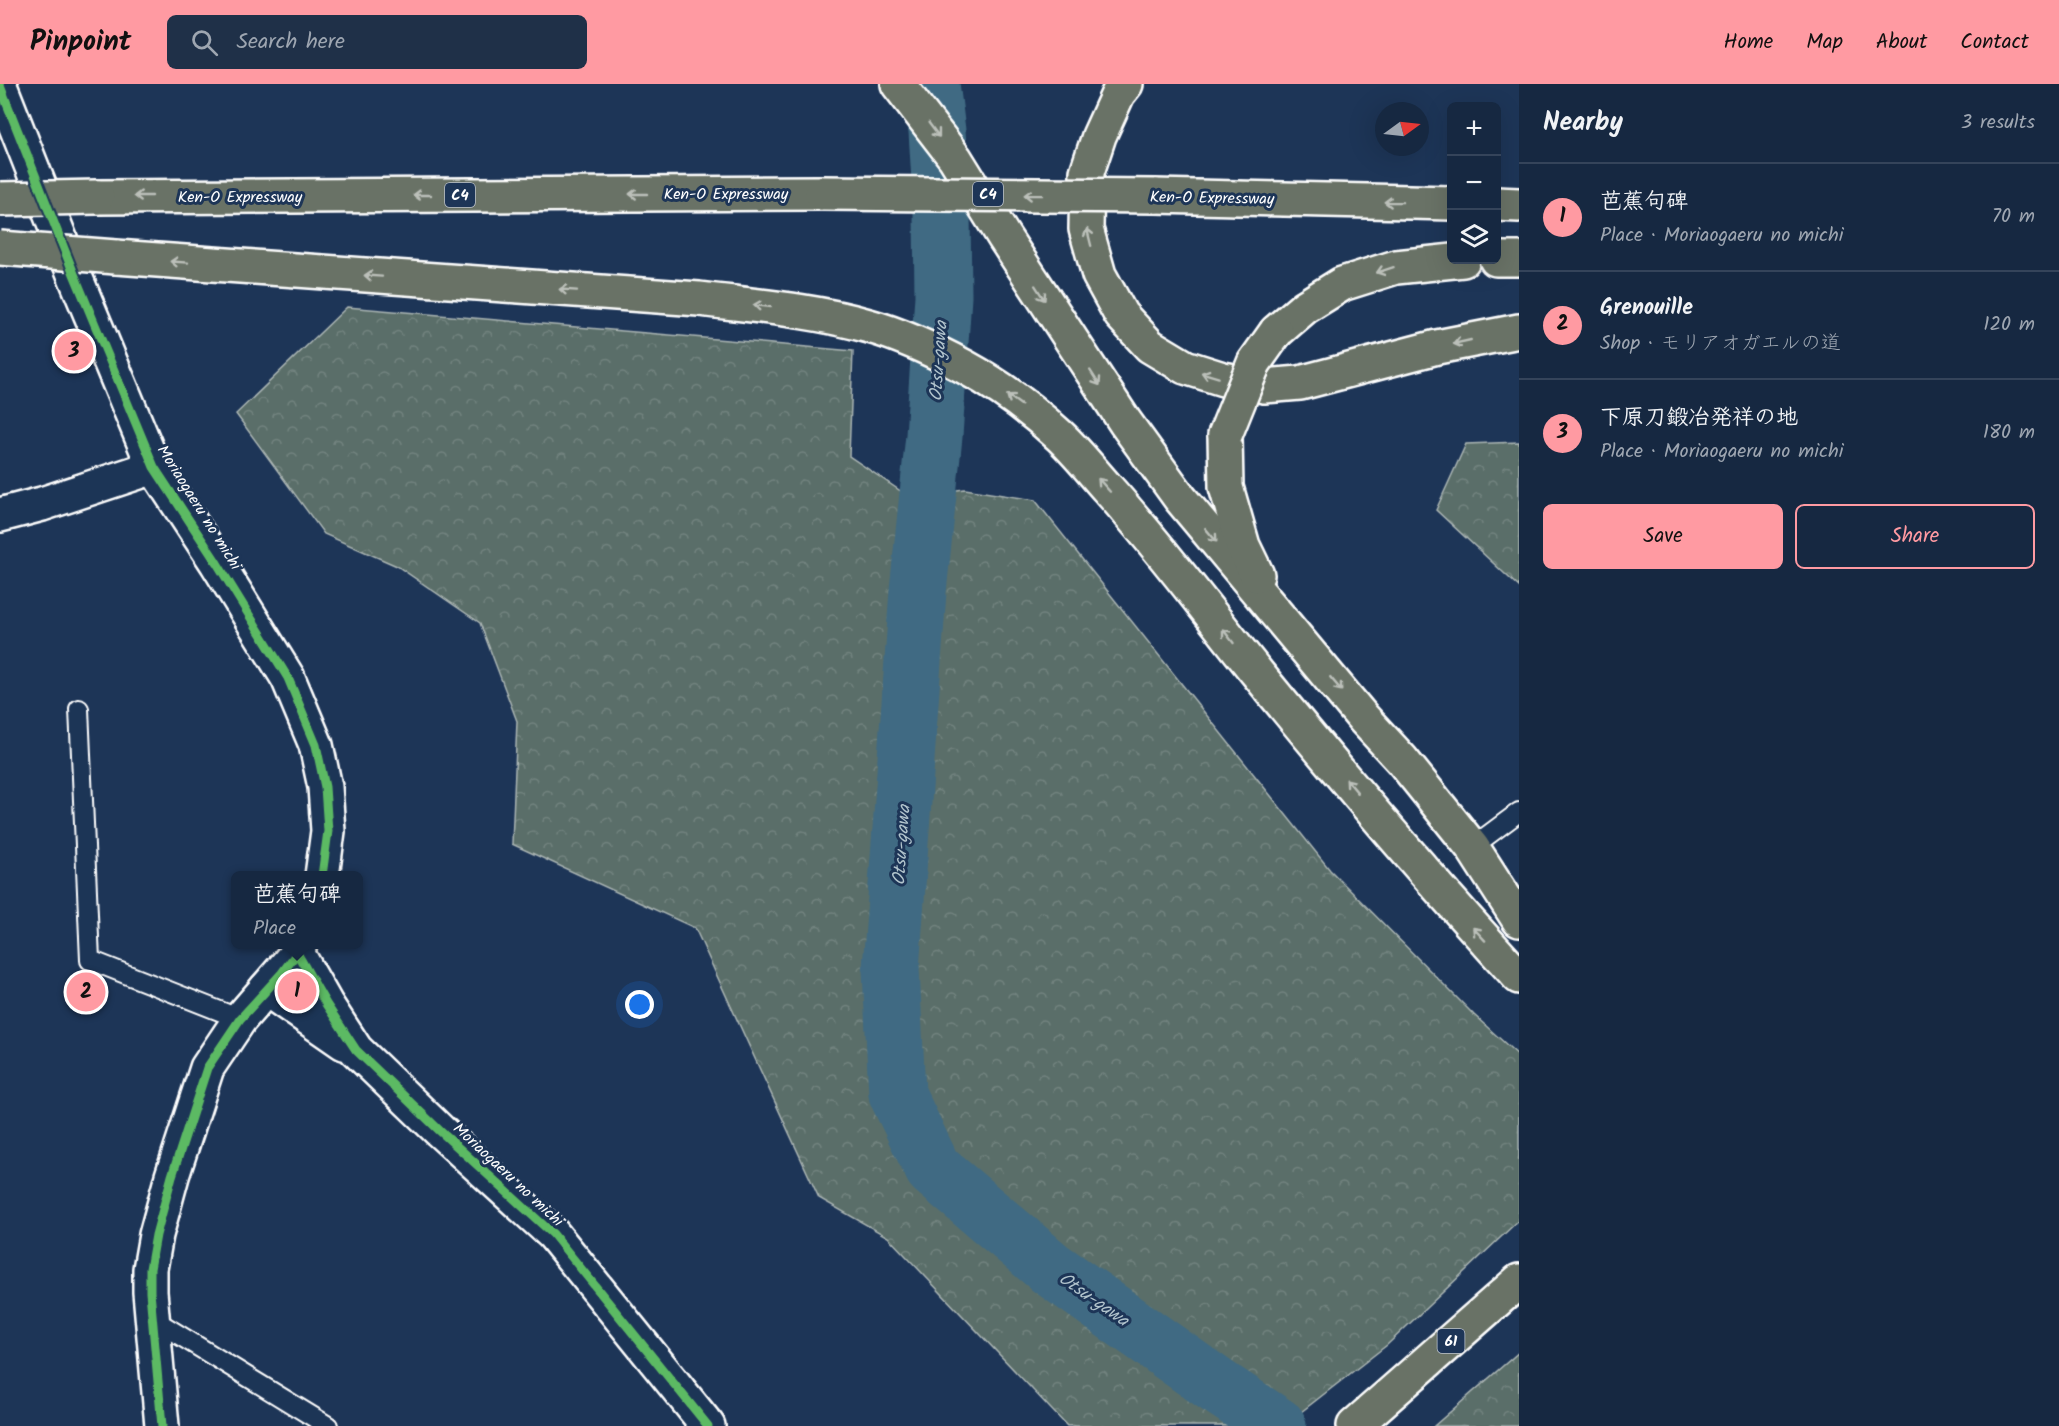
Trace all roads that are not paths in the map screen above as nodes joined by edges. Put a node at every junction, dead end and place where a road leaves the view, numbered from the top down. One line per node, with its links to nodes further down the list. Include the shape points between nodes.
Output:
1 (897, 84): 15 (main road, one-way to 15, via 955,158 1125,423 1180,498)
2 (1126, 84): 12 (main road, one-way to 2, via 1300,383 1264,386 1185,367 1150,345 1121,315 1099,275 1086,229 1087,172 1099,136)
3 (0, 86): 13 (street, Moriaogaeru no michi)
4 (0, 199): 5 (main road, Ken-O Expressway / C4, one-way to 4, bridge, via 822,193)
5 (1447, 203)
6 (1501, 204): 7 (main road)
7 (1519, 205)
8 (0, 248): 22 (main road, one-way to 8, bridge, via 1325,754 1137,522 1060,436 967,368 915,343 871,326 820,314 699,299)
9 (1501, 259): 10 (main road)
10 (1519, 259)
11 (1447, 262): 15 (main road, one-way to 15, bridge, via 1396,267 1342,284 1305,307 1276,332 1254,363 1225,435 1226,487 1243,546)
12 (1519, 330)
13 (154, 467): 14 (street); 19 (street, Moriaogaeru no michi, via 288,678 312,735 325,787 328,831)
14 (0, 515)
15 (1274, 610): 18 (main road, one-way to 18)
16 (79, 709): 24 (lane, via 90,960)
17 (1519, 812): 18 (lane)
18 (1472, 847): 20 (main road)
19 (323, 871)
20 (1519, 920)
21 (299, 949): 23 (street); 25 (street, Moriaogaeru no michi, via 326,1004)
22 (1519, 977)
23 (266, 989): 24 (street); 25 (street)
24 (240, 1019): 27 (street, via 207,1068 172,1176 150,1269)
25 (356, 1050): 30 (street, Moriaogaeru no michi, via 553,1234)
26 (1519, 1281): 31 (main road, 61)
27 (153, 1319): 28 (street); 29 (lane)
28 (162, 1426)
29 (328, 1426)
30 (708, 1426)
31 (1354, 1426)

